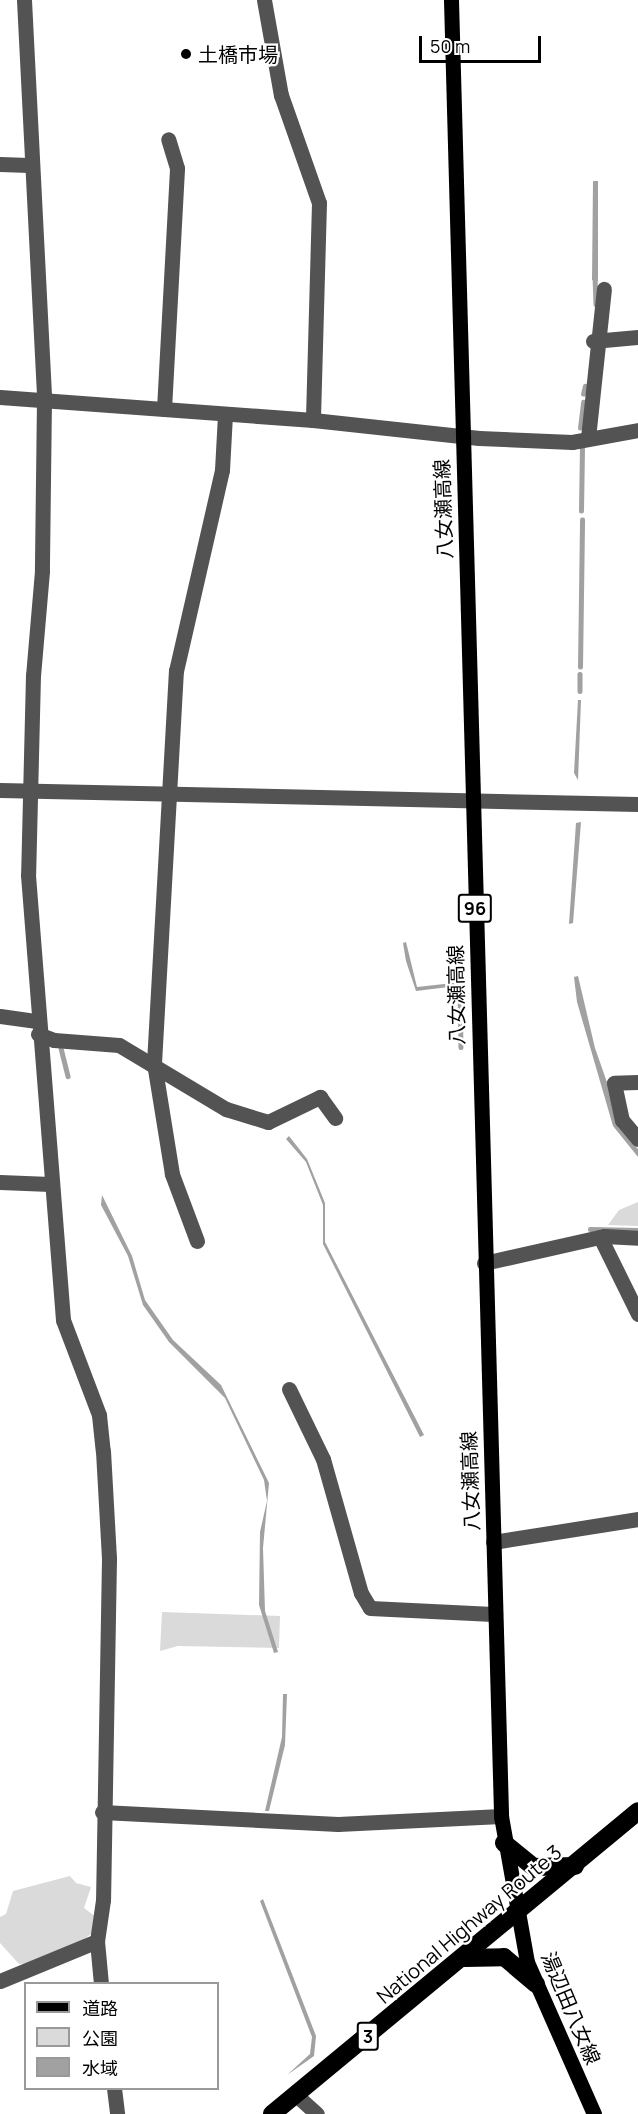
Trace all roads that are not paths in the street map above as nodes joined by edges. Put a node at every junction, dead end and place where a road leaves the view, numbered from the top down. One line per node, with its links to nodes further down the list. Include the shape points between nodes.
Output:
1 (24, 0): 6 (street)
2 (264, 0): 14 (street, via 281,94 319,203)
3 (451, 0): 16 (main road, 八女瀬高線 / 96)
4 (168, 139): 12 (street, via 177,168)
5 (0, 164): 6 (street)
6 (29, 165): 11 (street)
7 (604, 289): 9 (street)
8 (638, 337): 9 (street)
9 (597, 340): 17 (street)
10 (0, 397): 11 (street)
11 (44, 399): 12 (street); 19 (street, via 42,571)
12 (164, 410): 13 (street)
13 (225, 415): 14 (street); 20 (street, via 222,470 181,632)
14 (313, 420): 16 (street)
15 (638, 430): 17 (street)
16 (462, 434): 17 (street, via 572,442); 21 (main road, 八女瀬高線 / 96)
17 (588, 438)
18 (0, 790): 19 (street)
19 (28, 791): 20 (street); 24 (street)
20 (171, 793): 21 (street); 25 (street)
21 (473, 800): 22 (street); 34 (main road, 八女瀬高線 / 96)
22 (638, 804)
23 (0, 1016): 24 (street)
24 (37, 1028): 25 (street, via 54,1040 119,1045); 30 (street)
25 (154, 1063): 27 (street, via 226,1109 268,1122 320,1097); 33 (street, via 172,1174)
26 (638, 1082): 28 (street, via 614,1083 622,1120)
27 (335, 1118)
28 (638, 1139)
29 (0, 1182): 30 (street)
30 (50, 1184): 41 (street, via 63,1320 99,1415 103,1451 109,1559)
31 (600, 1237): 32 (street); 34 (street); 35 (street)
32 (638, 1238)
33 (197, 1240)
34 (484, 1263): 38 (main road, 八女瀬高線 / 96)
35 (638, 1314)
36 (289, 1389): 39 (street, via 323,1459 360,1593 370,1608)
37 (638, 1519): 38 (street)
38 (493, 1542): 39 (main road, 八女瀬高線 / 96)
39 (493, 1614): 42 (main road, 八女瀬高線 / 96)
40 (638, 1811): 44 (highway, National Highway Route 3 / 3)
41 (102, 1812): 42 (street, via 338,1824); 46 (street, via 103,1900)
42 (501, 1816): 43 (main road, 八女瀬高線 / 96)
43 (504, 1843): 44 (highway, via 534,1867); 45 (main road, 八女瀬高線 / 96)
44 (575, 1866): 45 (highway, National Highway Route 3 / 3)
45 (516, 1916): 47 (highway, National Highway Route 3 / 3); 50 (main road, 湯辺田八女線)
46 (97, 1941): 48 (street); 49 (street)
47 (465, 1958): 50 (highway, via 504,1957); 52 (highway, National Highway Route 3 / 3)
48 (0, 1981)
49 (101, 1982)
50 (536, 1984): 56 (main road, 湯辺田八女線)
51 (114, 2090): 53 (street)
52 (296, 2095): 54 (highway, National Highway Route 3 / 3); 55 (street)
53 (117, 2114)
54 (272, 2114)
55 (317, 2114)
56 (594, 2114)

